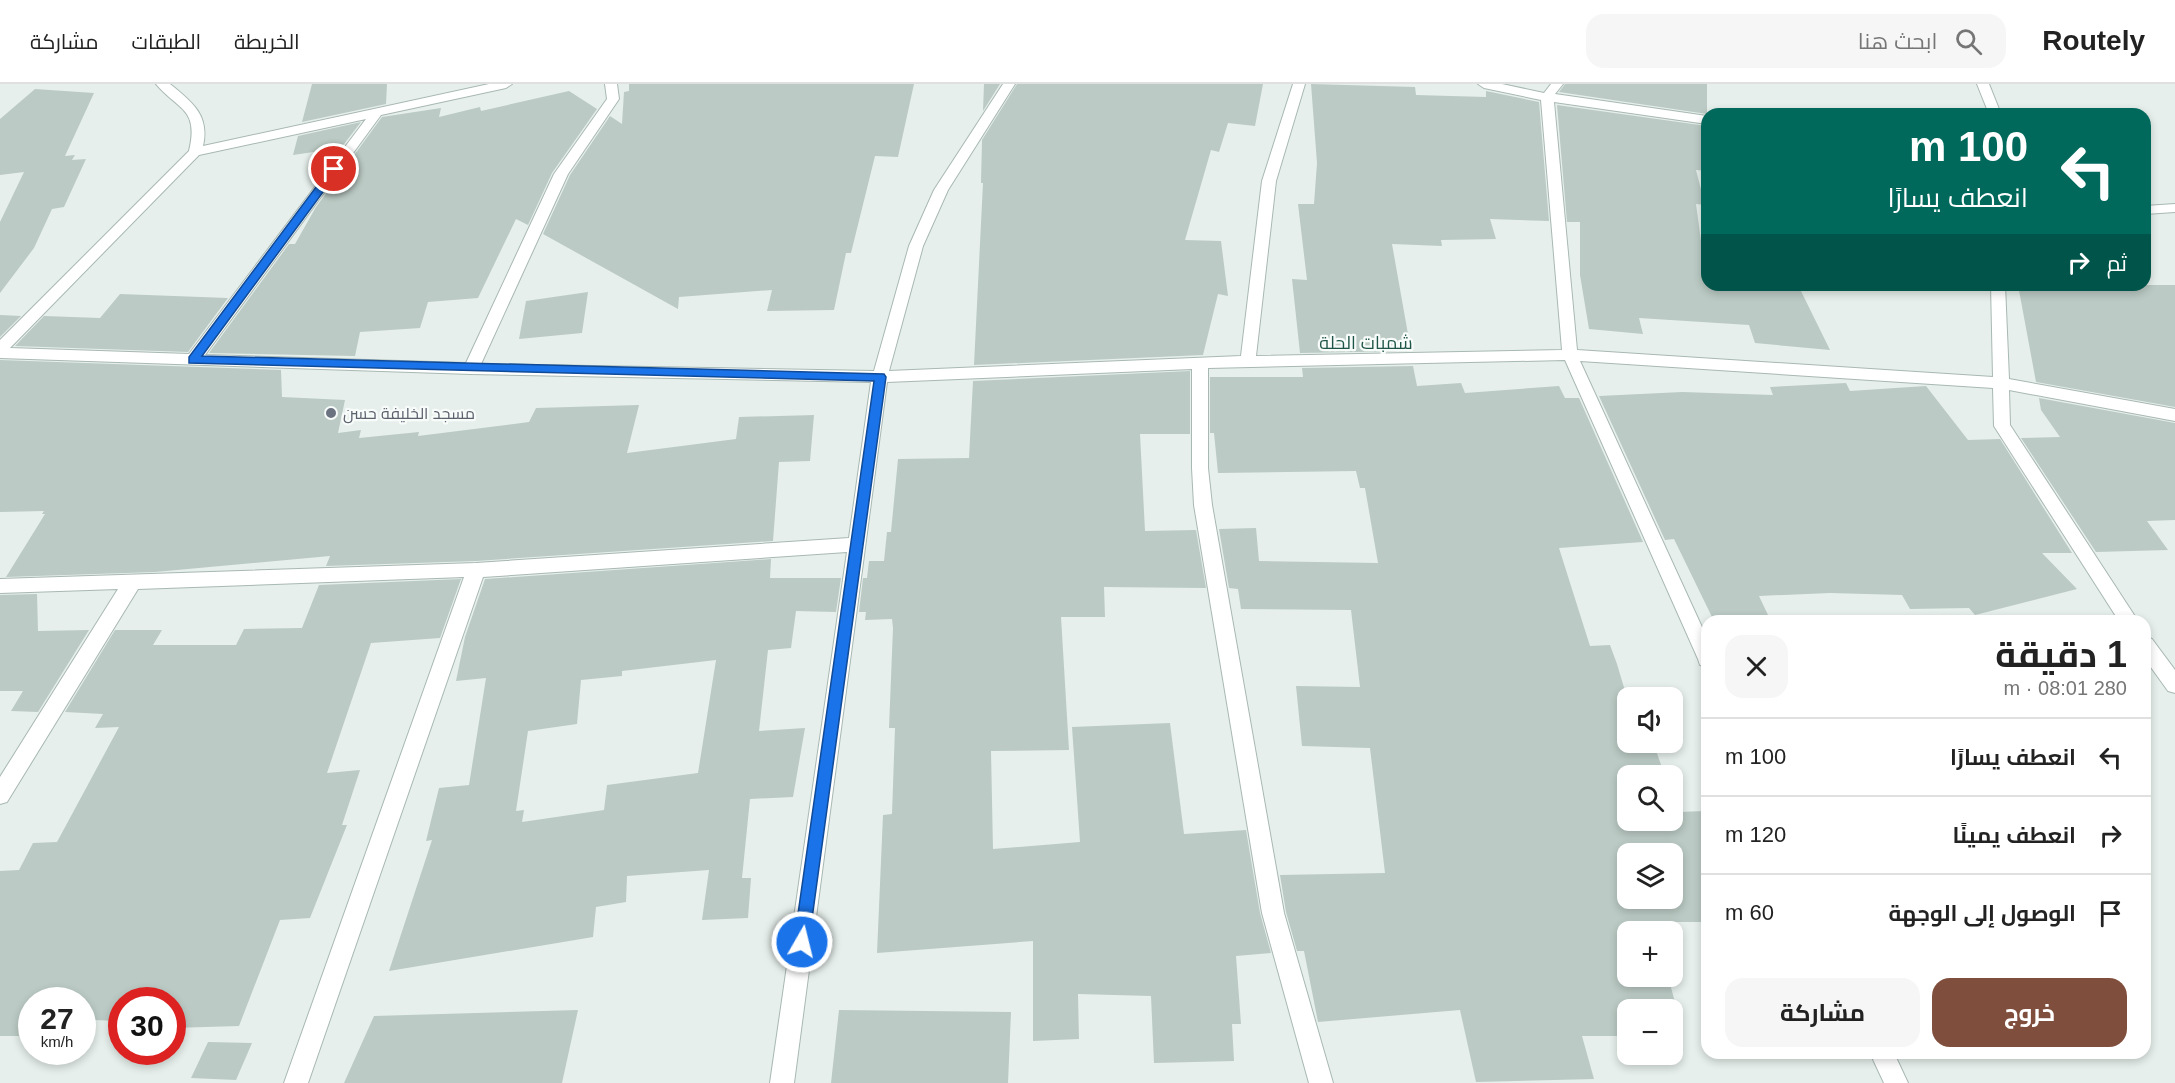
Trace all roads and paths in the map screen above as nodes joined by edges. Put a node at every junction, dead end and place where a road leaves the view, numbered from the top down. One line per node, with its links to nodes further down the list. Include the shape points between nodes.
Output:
1 (162, 84): 13 (street, via 198,118 201,131)
2 (506, 84): 11 (street, via 421,97)
3 (611, 84): 22 (street, via 613,99 561,174)
4 (1009, 84): 23 (street, via 941,190 916,246)
5 (1299, 84): 20 (street, via 1269,181)
6 (1484, 84): 9 (street)
7 (1557, 84): 9 (street)
8 (1983, 84): 10 (street)
9 (1547, 98): 12 (street); 18 (street)
10 (1993, 108)
11 (377, 112): 13 (street); 19 (street)
12 (1701, 119)
13 (195, 152): 17 (street)
14 (2175, 208): 15 (street)
15 (2151, 210)
16 (1998, 291): 24 (street)
17 (0, 351): 19 (street)
18 (1570, 355): 20 (street); 24 (street); 31 (street)
19 (193, 360): 22 (street)
20 (1248, 360): 21 (street)
21 (1200, 364): 23 (street); 38 (street, via 1203,506 1273,913)
22 (471, 369): 23 (street)
23 (880, 377): 26 (street)
24 (2001, 383): 25 (street); 30 (street, via 2002,426)
25 (2175, 415)
26 (857, 544): 27 (street); 37 (street)
27 (476, 570): 28 (street); 36 (street)
28 (132, 584): 29 (street); 34 (street)
29 (0, 586)
30 (2125, 615)
31 (1701, 646)
32 (2151, 653): 33 (street)
33 (2175, 685)
34 (0, 795)
35 (1885, 1059): 39 (street)
36 (296, 1083)
37 (782, 1083)
38 (1321, 1083)
39 (1896, 1083)

